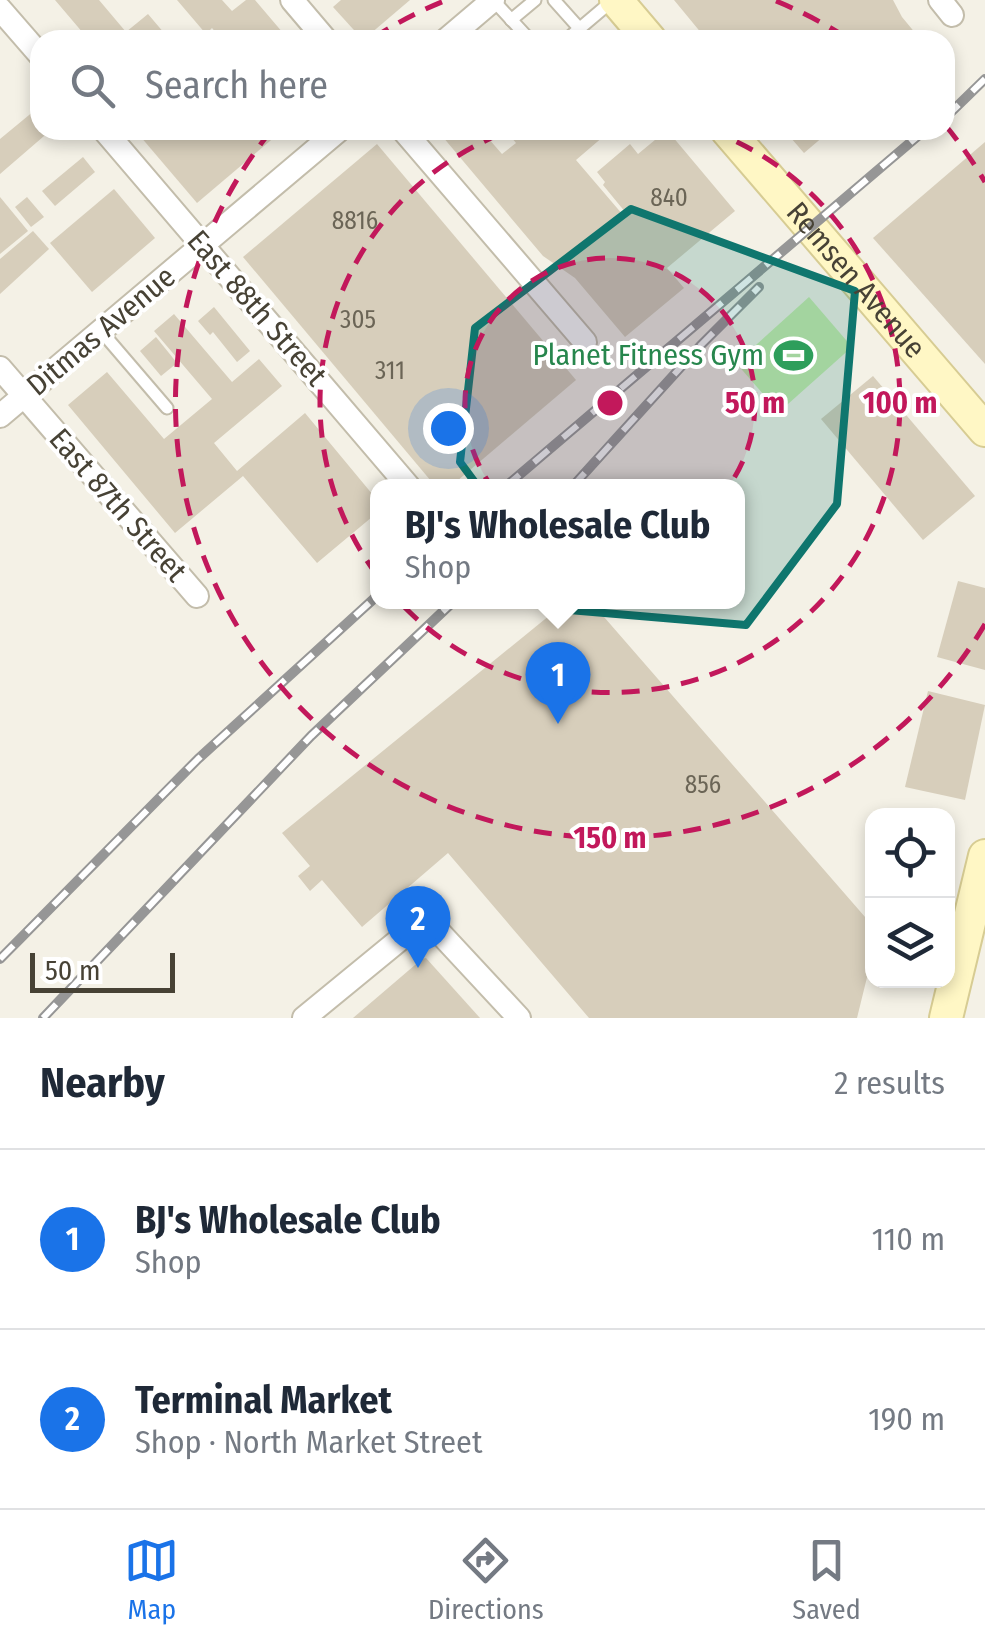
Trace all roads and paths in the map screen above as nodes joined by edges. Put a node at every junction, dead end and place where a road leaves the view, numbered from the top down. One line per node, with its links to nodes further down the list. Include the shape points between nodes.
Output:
1 (292, 0): 9 (street)
2 (493, 0): 7 (lane); 10 (street)
3 (535, 0): 7 (lane)
4 (615, 0): 8 (lane); 13 (main road)
5 (0, 8): 14 (street)
6 (557, 9): 8 (lane)
7 (511, 20): 11 (lane)
8 (580, 28): 12 (lane)
9 (318, 30)
10 (458, 30)
11 (523, 30)
12 (578, 30)
13 (641, 30)
14 (30, 43)
15 (113, 140): 19 (street, East 88th Street)
16 (327, 140): 19 (street, Ditmas Avenue)
17 (411, 140): 21 (street)
18 (735, 140): 26 (main road, Remsen Avenue)
19 (202, 245): 20 (street, Ditmas Avenue); 27 (street, East 88th Street)
20 (101, 331): 23 (street, Ditmas Avenue); 24 (lane)
21 (586, 342)
22 (0, 368): 23 (street, East 87th Street)
23 (24, 396): 25 (street, Ditmas Avenue); 28 (street, East 87th Street)
24 (166, 408)
25 (0, 416)
26 (985, 430)
27 (403, 479)
28 (197, 596)
29 (985, 856): 32 (main road)
30 (304, 1018): 31 (street, via 426,918)
31 (519, 1018)
32 (946, 1018)

